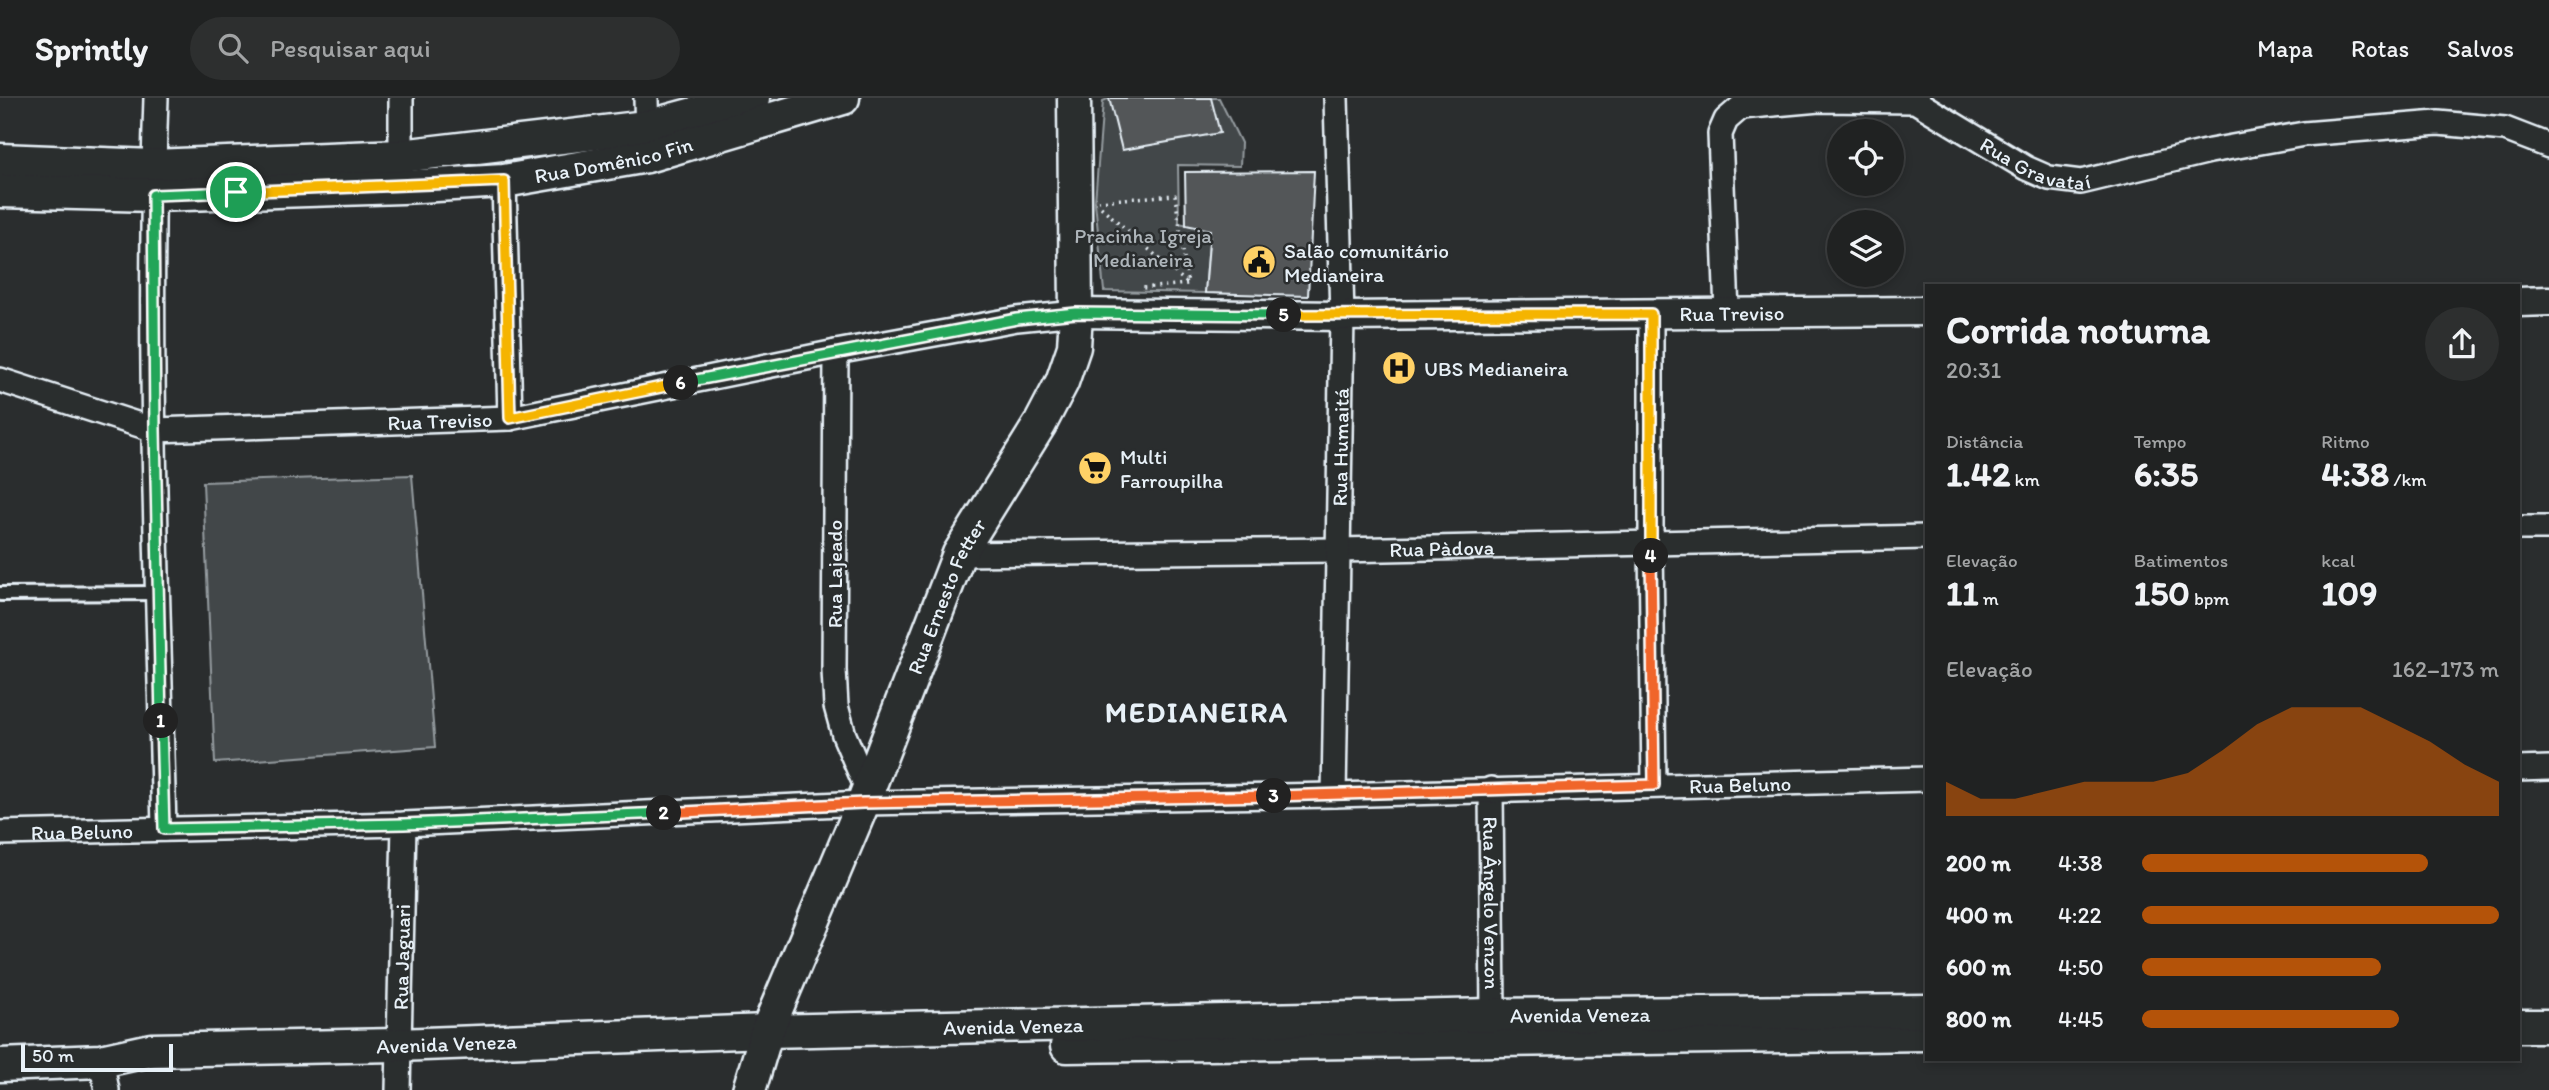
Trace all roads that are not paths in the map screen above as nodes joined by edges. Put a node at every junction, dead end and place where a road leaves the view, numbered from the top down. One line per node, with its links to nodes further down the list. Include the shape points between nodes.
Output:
1 (156, 98): 12 (street)
2 (401, 98): 11 (street)
3 (752, 98): 8 (main road, Rua Domênico Fin)
4 (843, 98): 8 (main road, Rua Domênico Fin)
5 (1074, 98): 19 (main road, Rua Ernesto Fetter)
6 (1336, 98): 21 (street, Rua Humaitá)
7 (1915, 100): 9 (street, Rua Gravataí, via 2026,168 2049,178 2081,182 2304,134 2438,123 2505,129); 18 (street, Rua Gravataí, via 1819,100 1741,107 1726,120 1720,134)
8 (647, 127): 11 (main road, Rua Domênico Fin); 13 (main road, Rua Domênico Fin)
9 (2549, 146)
10 (0, 160): 12 (main road, Rua Domênico Fin)
11 (401, 172): 12 (main road, Rua Domênico Fin); 13 (main road, Rua Domênico Fin)
12 (153, 180): 14 (main road, Rua Domênico Fin); 25 (street)
13 (504, 181): 24 (street)
14 (0, 191)
15 (2549, 301): 16 (street)
16 (2520, 302)
17 (1925, 311): 18 (street, Rua Treviso)
18 (1727, 312): 20 (street, Rua Treviso)
19 (1076, 313): 21 (street, Rua Treviso); 22 (street, Rua Treviso, via 1017,319); 31 (main road, Rua Ernesto Fetter, via 1074,347 1062,382)
20 (1651, 314): 21 (street, Rua Treviso); 29 (street)
21 (1342, 316): 30 (street, Rua Humaitá)
22 (836, 352): 24 (street, Rua Treviso); 40 (street, Rua Lajeado, via 836,706)
23 (0, 380): 25 (street, Rua Treviso)
24 (510, 418): 25 (street, Rua Treviso)
25 (155, 430): 32 (street)
26 (2520, 528): 27 (street)
27 (2549, 528)
28 (1925, 537): 29 (street, Rua Pàdova)
29 (1651, 543): 30 (street, Rua Pàdova); 37 (street)
30 (1340, 550): 31 (street, Rua Pàdova); 39 (street, Rua Humaitá)
31 (959, 554): 40 (main road, Rua Ernesto Fetter)
32 (159, 593): 33 (lane); 42 (street)
33 (0, 594)
34 (2549, 768): 35 (street)
35 (2520, 769)
36 (1925, 779): 37 (street, Rua Beluno)
37 (1654, 785): 38 (street, Rua Beluno)
38 (1491, 789): 39 (street, Rua Beluno); 47 (street, Rua Ângelo Venzon)
39 (1334, 794): 40 (street, Rua Beluno)
40 (866, 797): 41 (street, Rua Beluno); 53 (main road, Rua Ernesto Fetter)
41 (404, 824): 42 (street, Rua Beluno); 55 (street, Rua Jaguari)
42 (164, 829): 43 (street, Rua Beluno)
43 (0, 833)
44 (2549, 1004): 45 (main road)
45 (2520, 1005)
46 (1925, 1011): 48 (main road, Avenida Veneza)
47 (1493, 1015): 49 (main road, Avenida Veneza); 53 (main road, Avenida Veneza)
48 (1733, 1025): 49 (main road, Avenida Veneza); 52 (main road, Avenida Veneza)
49 (1613, 1026): 53 (main road, Avenida Veneza)
50 (2520, 1026): 51 (main road)
51 (2549, 1026)
52 (1925, 1034)
53 (763, 1041): 55 (main road, Avenida Veneza); 57 (main road, Rua Ernesto Fetter)
54 (0, 1065): 56 (main road, Avenida Veneza)
55 (398, 1065): 56 (main road, Avenida Veneza)
56 (104, 1076)
57 (749, 1090)

